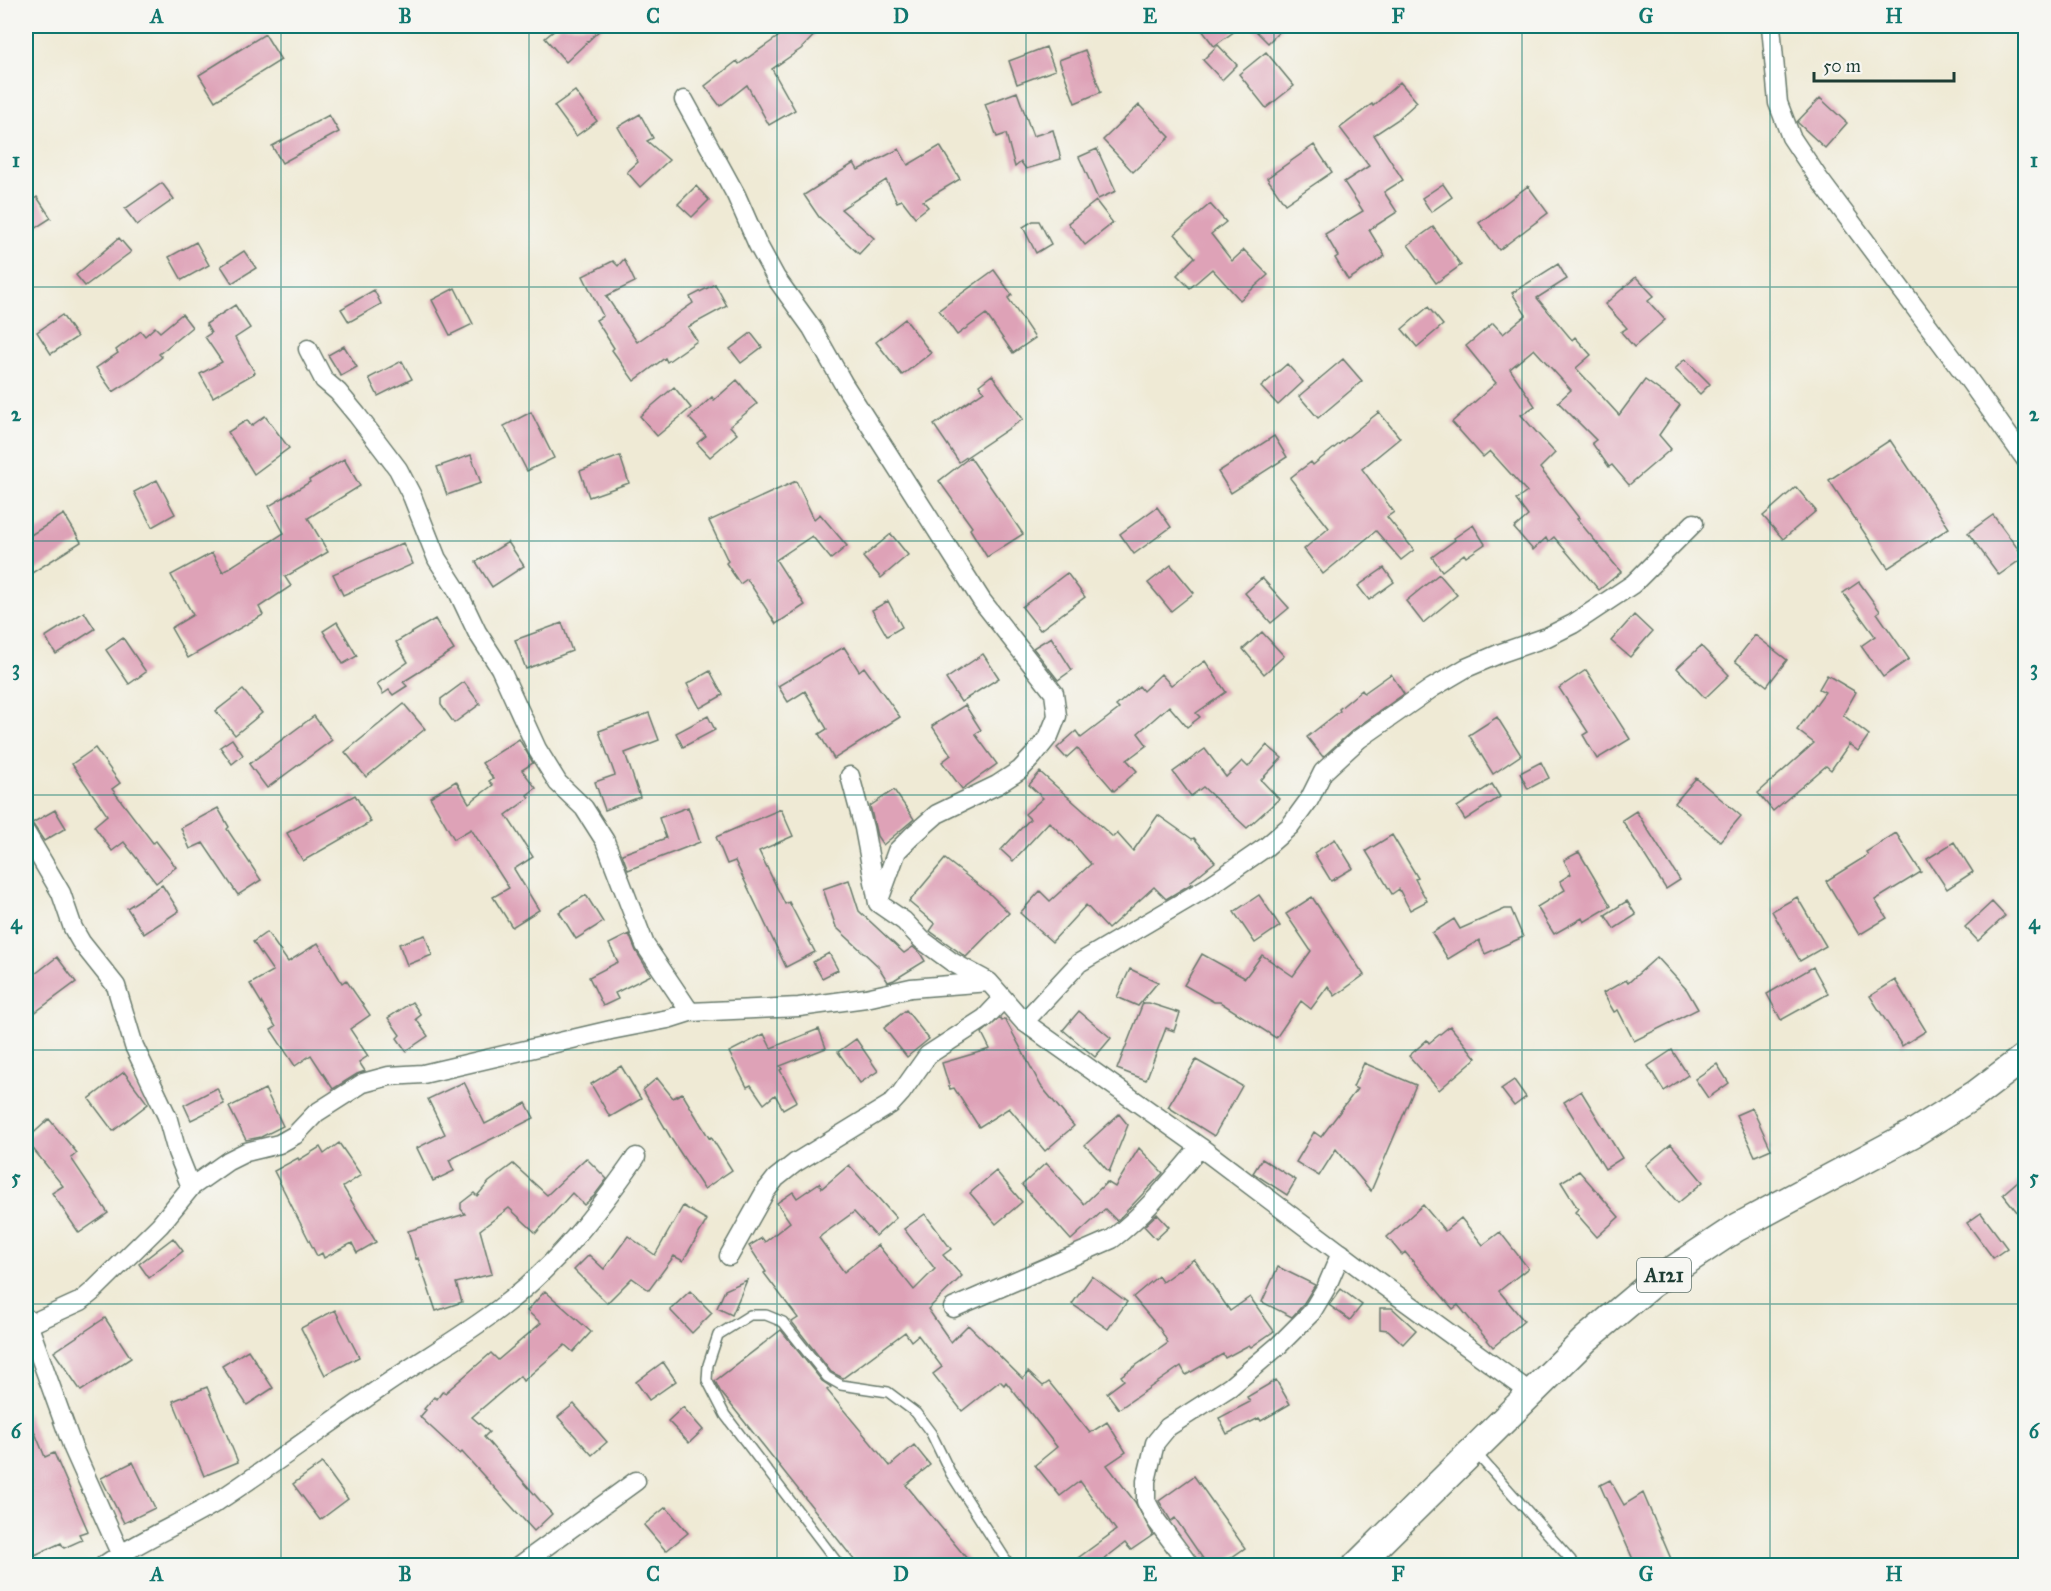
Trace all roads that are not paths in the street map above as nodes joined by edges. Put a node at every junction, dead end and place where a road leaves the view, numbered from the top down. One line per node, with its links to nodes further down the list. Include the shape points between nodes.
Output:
1 (1771, 26): 4 (street, via 1778,103 1791,137)
2 (684, 100): 8 (street, via 776,278 812,328 982,601 1054,693 1057,716 1049,736 1033,756 1020,771 938,814 912,836 897,851)
3 (308, 349): 11 (street, via 324,380 338,392 398,469 437,559 500,668 537,748 558,783 584,808 605,841 645,945)
4 (2025, 460)
5 (1694, 523): 12 (street, via 1633,584 1573,624 1466,668 1359,739 1323,772 1290,826 1266,847 1208,887 1079,963)
6 (850, 776): 8 (street)
7 (26, 833): 16 (street, via 61,893 81,942 116,986 134,1046 167,1116)
8 (878, 903): 9 (street, via 952,962)
9 (989, 982): 10 (street); 11 (street, via 911,988 799,1006)
10 (1003, 999): 12 (street); 18 (street, via 985,1018 928,1055 891,1104 776,1178)
11 (690, 1012): 16 (street, via 423,1074 389,1076 363,1083 316,1113 296,1135 228,1161)
12 (1024, 1022): 14 (street)
13 (2025, 1056): 21 (main road, A121, via 1976,1094 1912,1134 1736,1228 1689,1258 1586,1339)
14 (1200, 1147): 17 (street); 19 (street, via 1155,1200 1112,1239)
15 (636, 1157): 24 (street, via 600,1208 553,1262 502,1307 216,1502)
16 (191, 1188): 20 (street, via 160,1225 81,1301)
17 (1341, 1253): 21 (street); 30 (street, via 1311,1313 1230,1387 1168,1427 1155,1443 1146,1481 1146,1501)
18 (729, 1257)
19 (953, 1308)
20 (27, 1323): 24 (street, via 73,1448)
21 (1531, 1393): 22 (main road, A121)
22 (1474, 1450): 25 (lane); 31 (main road, A121)
23 (636, 1481): 27 (street)
24 (120, 1553): 26 (street)
25 (1571, 1560)
26 (103, 1566)
27 (519, 1566)
28 (840, 1566): 29 (lane, via 725,1415 707,1380 718,1335 750,1316 766,1315 783,1322 827,1377 841,1385 888,1392 916,1413)
29 (1010, 1566)
30 (1190, 1566)
31 (1356, 1566)

